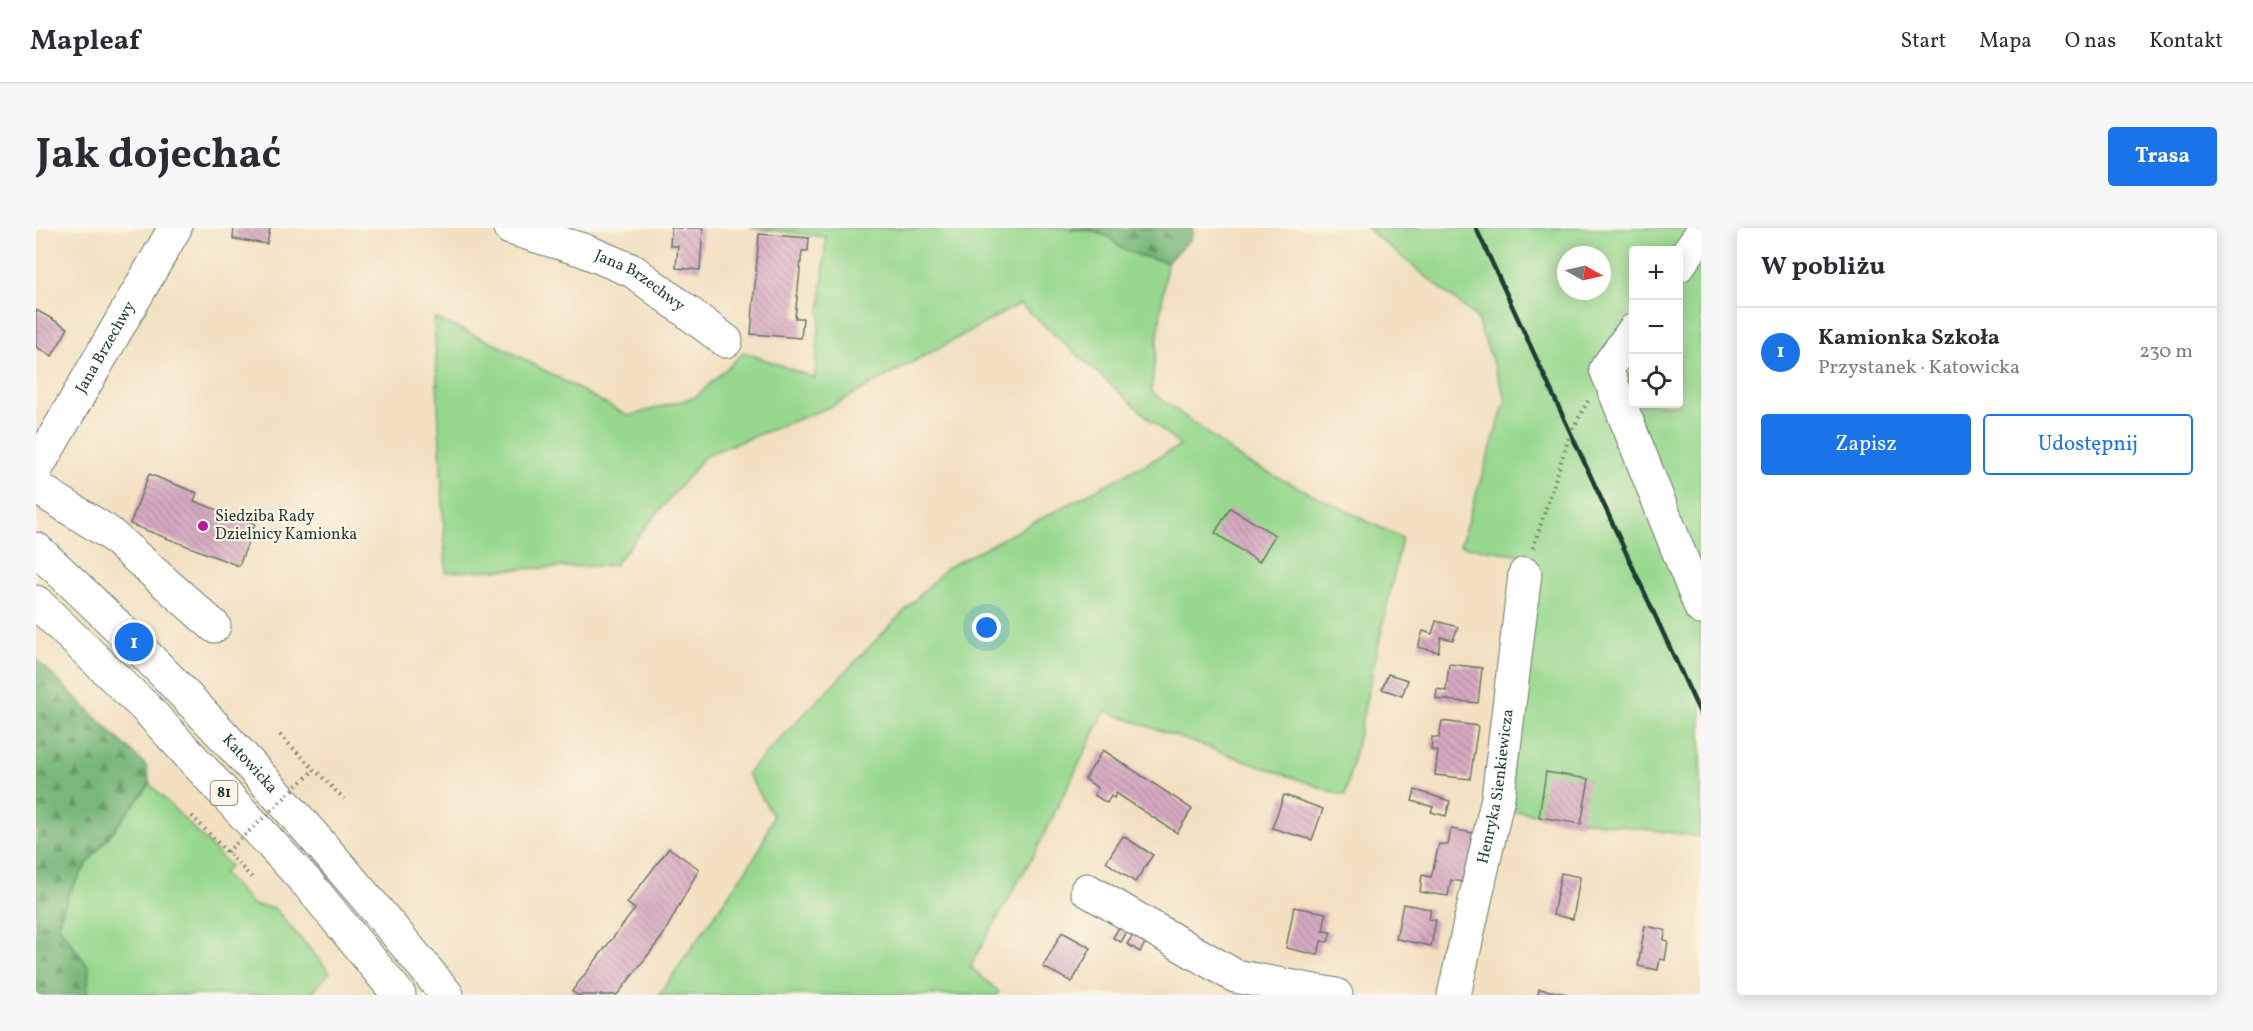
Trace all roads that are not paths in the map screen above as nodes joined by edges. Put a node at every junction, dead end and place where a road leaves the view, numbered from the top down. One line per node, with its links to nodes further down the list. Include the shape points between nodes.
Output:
1 (175, 228): 7 (main road, Jana Brzechwy)
2 (510, 228): 6 (main road, Jana Brzechwy, via 583,250 633,271)
3 (1701, 234): 4 (main road)
4 (1683, 259)
5 (1629, 337): 12 (main road, via 1606,369)
6 (726, 341)
7 (36, 469)
8 (36, 487): 13 (main road, via 109,533)
9 (36, 549): 16 (main road, Katowicka / 81, via 134,642 297,815)
10 (1525, 574): 18 (main road, Henryka Sienkiewicza, via 1498,797)
11 (36, 602): 15 (main road, 81, via 155,718 309,885)
12 (1701, 608)
13 (214, 626)
14 (1087, 890): 17 (main road, via 1235,976)
15 (399, 995)
16 (447, 995)
17 (1336, 995)
18 (1454, 995)

